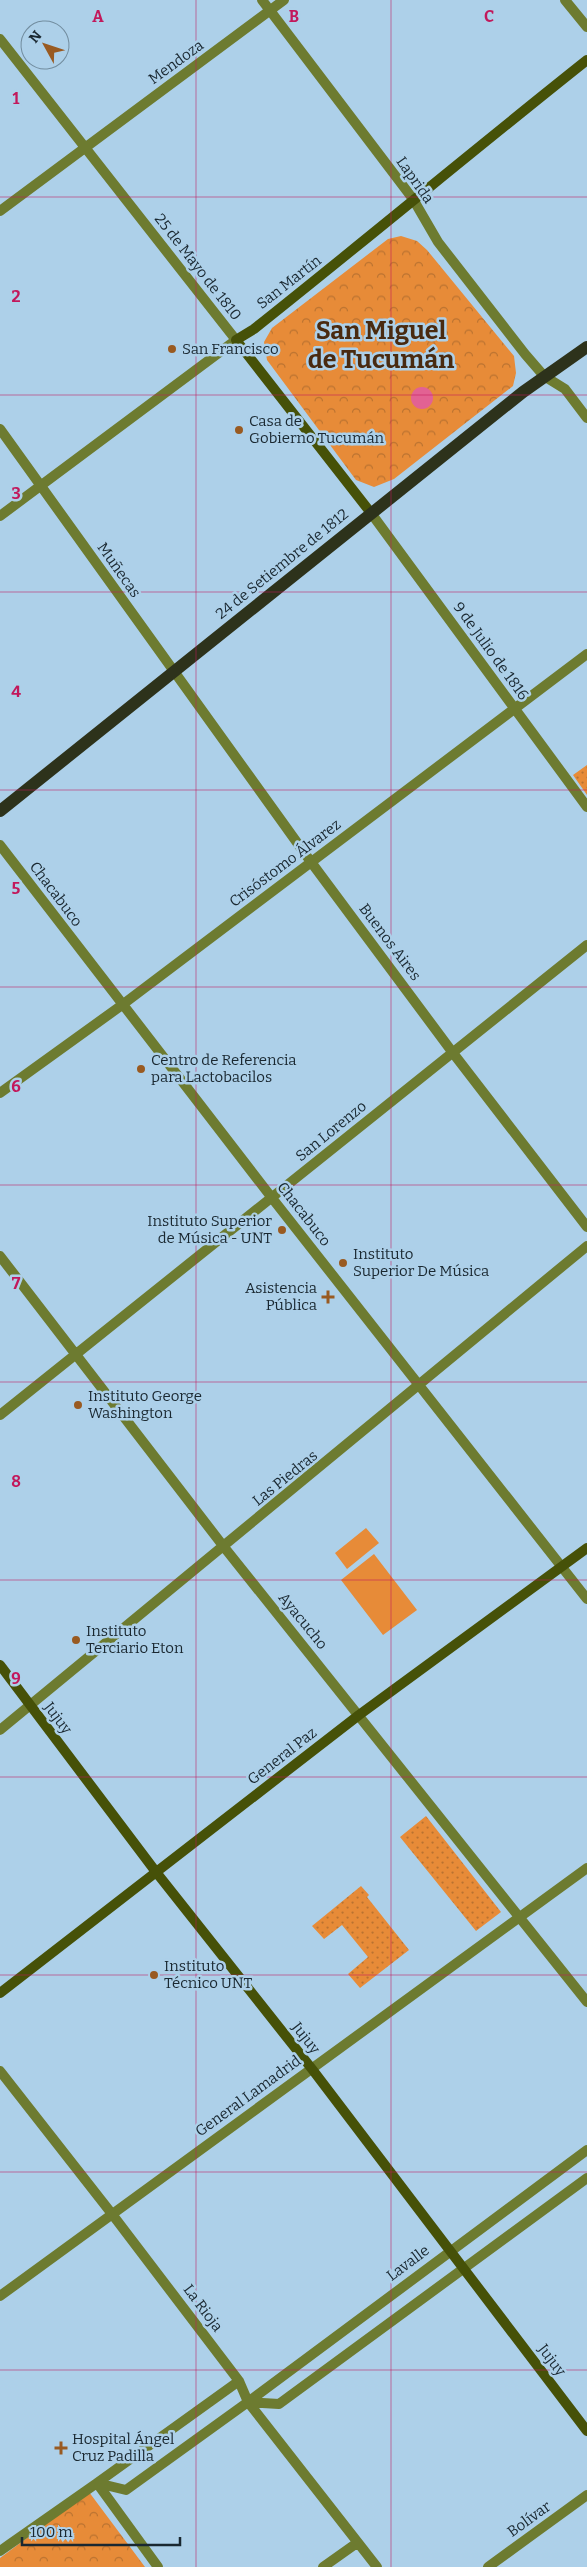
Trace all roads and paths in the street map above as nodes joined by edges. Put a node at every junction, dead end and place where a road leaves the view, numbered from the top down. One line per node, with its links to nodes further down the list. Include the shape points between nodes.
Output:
1 (262, 0): 4 (street, Laprida)
2 (284, 0): 4 (street, Mendoza)
3 (565, 0): 5 (street)
4 (271, 11): 8 (street, Mendoza); 9 (street, Laprida)
5 (587, 27)
6 (0, 39): 8 (street, 25 de Mayo de 1810)
7 (587, 60): 9 (street, San Martín)
8 (85, 147): 10 (street, Mendoza); 11 (street, 25 de Mayo de 1810)
9 (413, 199): 11 (street, San Martín, via 385,225); 13 (street, Laprida, via 438,242)
10 (0, 211)
11 (236, 340): 16 (street, San Martín); 17 (street, 25 de Mayo de 1810)
12 (587, 347): 13 (main road, 24 de Setiembre de 1812)
13 (544, 376): 14 (street, Laprida, via 564,389); 17 (main road, 24 de Setiembre de 1812)
14 (587, 418)
15 (0, 429): 16 (street, Muñecas)
16 (41, 486): 18 (street, San Martín); 20 (street, Muñecas)
17 (371, 513): 20 (main road, 24 de Setiembre de 1812); 21 (street, 9 de Julio de 1816)
18 (0, 516)
19 (587, 654): 21 (street, Crisóstomo Álvarez)
20 (173, 672): 23 (main road, 24 de Setiembre de 1812); 25 (street, Buenos Aires)
21 (515, 708): 22 (street, 9 de Julio de 1816); 25 (street, Crisóstomo Álvarez)
22 (587, 807)
23 (0, 811)
24 (0, 845): 27 (street, Chacabuco)
25 (311, 862): 27 (street, Crisóstomo Álvarez); 28 (street, Buenos Aires)
26 (587, 945): 28 (street, San Lorenzo)
27 (122, 1005): 29 (street, Crisóstomo Álvarez); 30 (street, Chacabuco)
28 (452, 1053): 30 (street, San Lorenzo); 31 (street, Buenos Aires)
29 (0, 1093)
30 (272, 1198): 34 (street, San Lorenzo); 35 (street, Chacabuco)
31 (587, 1228)
32 (587, 1246): 35 (street, Las Piedras)
33 (0, 1256): 34 (street, Ayacucho)
34 (76, 1355): 36 (street, San Lorenzo); 37 (street, Ayacucho)
35 (419, 1384): 37 (street, Las Piedras); 39 (street, Chacabuco)
36 (0, 1414)
37 (224, 1547): 42 (street, Las Piedras); 43 (street, Ayacucho)
38 (587, 1548): 39 (street, General Paz)
39 (561, 1566): 40 (street, Chacabuco); 43 (street, General Paz)
40 (587, 1599)
41 (0, 1665): 42 (street, Jujuy)
42 (29, 1705): 44 (street, Las Piedras); 46 (street, Jujuy)
43 (359, 1715): 46 (street, General Paz); 47 (street, Ayacucho)
44 (0, 1730)
45 (587, 1868): 47 (street, General Lamadrid)
46 (156, 1872): 48 (street, General Paz); 50 (street, Jujuy)
47 (520, 1917): 49 (street, Ayacucho); 50 (street, General Lamadrid)
48 (0, 1993)
49 (587, 2002)
50 (312, 2068): 54 (street, General Lamadrid); 55 (street, Jujuy)
51 (0, 2071): 54 (street, La Rioja)
52 (587, 2150): 55 (street, Lavalle)
53 (587, 2178): 56 (street)
54 (112, 2214): 57 (street, General Lamadrid); 58 (street, La Rioja)
55 (450, 2251): 56 (street, Jujuy); 59 (street, Lavalle)
56 (464, 2270): 59 (street, via 279,2404); 60 (street, Jujuy)
57 (0, 2296)
58 (239, 2381): 59 (street, La Rioja); 61 (street)
59 (248, 2402): 61 (street, Lavalle, via 126,2490); 64 (street, La Rioja)
60 (587, 2431)
61 (97, 2483): 65 (street); 66 (street)
62 (587, 2495): 69 (street, Bolívar)
63 (0, 2537): 65 (street)
64 (357, 2543): 67 (street); 68 (street, La Rioja)
65 (3, 2549)
66 (158, 2567)
67 (323, 2567)
68 (376, 2567)
69 (488, 2567)

